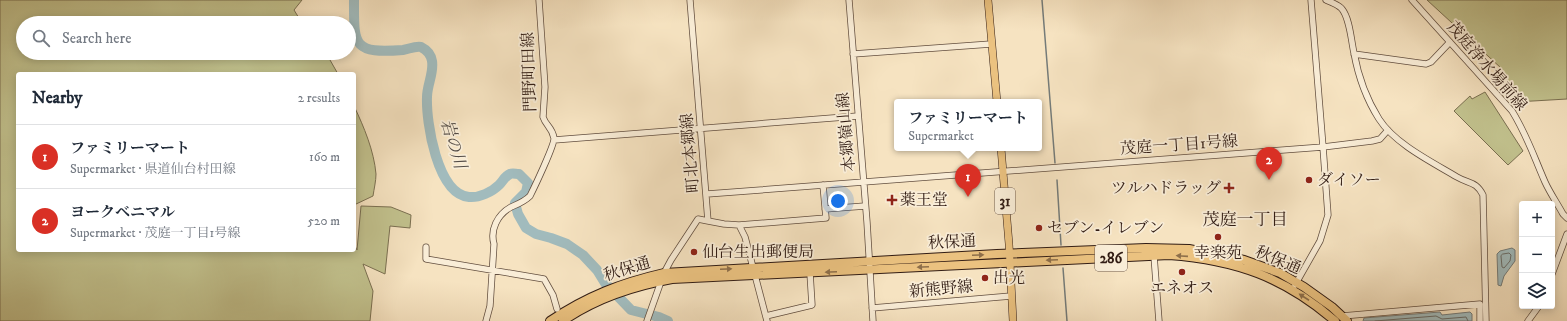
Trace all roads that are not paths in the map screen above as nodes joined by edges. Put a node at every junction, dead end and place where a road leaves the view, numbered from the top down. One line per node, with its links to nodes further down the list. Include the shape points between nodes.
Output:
1 (538, 0): 16 (street, 門野町田線, via 545,87 542,117 551,127)
2 (690, 0): 14 (street, 町北本郷線)
3 (849, 0): 10 (street, 本郷嶺山線)
4 (988, 0): 9 (main road)
5 (1311, 0): 17 (street)
6 (1326, 0): 11 (street, via 1341,8 1350,31)
7 (1412, 0): 8 (street, 茂庭浄水場前線)
8 (1450, 42): 11 (street, via 1426,64); 25 (street, 茂庭浄水場前線, via 1512,111 1521,125 1545,182)
9 (991, 44): 10 (street); 12 (main road)
10 (853, 54): 13 (street, 本郷嶺山線)
11 (1354, 54): 15 (street, via 1374,111)
12 (997, 99)
13 (858, 116): 14 (street); 20 (street, 本郷嶺山線)
14 (700, 128): 16 (street); 22 (street, 町北本郷線)
15 (1388, 130): 17 (street, 茂庭一丁目1号線, via 1380,139); 57 (street, via 1411,148 1459,178 1477,185 1483,196)
16 (554, 140): 34 (street, via 527,200 510,208 494,226)
17 (1322, 147): 19 (street, 茂庭一丁目1号線); 40 (street, via 1328,215 1320,241)
18 (1001, 151): 19 (main road, 31)
19 (1003, 171): 20 (street, 茂庭一丁目1号線); 30 (main road, 31)
20 (863, 182): 21 (street, 茂庭一丁目1号線); 23 (street, 本郷嶺山線)
21 (823, 185): 22 (street, 茂庭一丁目1号線); 24 (street)
22 (707, 194): 26 (street, 町北本郷線)
23 (865, 206): 24 (street); 33 (street, 本郷嶺山線)
24 (825, 209): 27 (street, via 826,218)
25 (1567, 218)
26 (708, 220): 27 (street); 36 (street, via 698,219)
27 (739, 225): 35 (street, via 745,236)
28 (1567, 234): 38 (street)
29 (426, 247): 34 (street, via 426,259)
30 (1009, 253): 32 (main road, 31); 33 (highway, 秋保通 / 286, one-way to 30); 40 (highway, 秋保通 / 286, via 1189,249 1244,260 1280,273)
31 (1154, 256): 32 (highway, 秋保通 / 286, one-way to 32); 40 (highway, 秋保通 / 286, one-way to 31, via 1230,264 1195,257); 55 (street)
32 (1010, 262): 33 (highway, 秋保通 / 286, one-way to 33); 43 (main road, 31)
33 (870, 266): 35 (highway, 秋保通 / 286); 37 (highway, 秋保通 / 286, one-way to 37); 44 (street, 本郷嶺山線)
34 (492, 270): 45 (street, via 544,279); 49 (street, via 490,306)
35 (753, 272): 36 (highway, 秋保通 / 286, one-way to 35); 37 (highway, 秋保通 / 286); 39 (highway, 秋保通 / 286); 47 (street)
36 (664, 273): 39 (street); 41 (highway, 秋保通 / 286)
37 (810, 273): 47 (street, via 812,306)
38 (1552, 273)
39 (661, 281): 41 (highway, 秋保通 / 286); 52 (street)
40 (1294, 286): 48 (highway, 秋保通 / 286, via 1321,309)
41 (621, 288): 42 (highway, 秋保通 / 286)
42 (608, 293): 50 (highway, 秋保通 / 286, via 580,302); 51 (highway, 秋保通 / 286)
43 (1011, 296): 44 (street, 新熊野線); 54 (main road, 31)
44 (872, 308): 53 (street, 本郷嶺山線)
45 (557, 309)
46 (1536, 309): 58 (street)
47 (766, 319)
48 (1341, 319): 56 (street, via 1480,304)
49 (486, 321)
50 (550, 321)
51 (562, 321)
52 (647, 321)
53 (873, 321)
54 (1013, 321)
55 (1159, 321)
56 (1480, 321)
57 (1486, 321)
58 (1528, 321)

